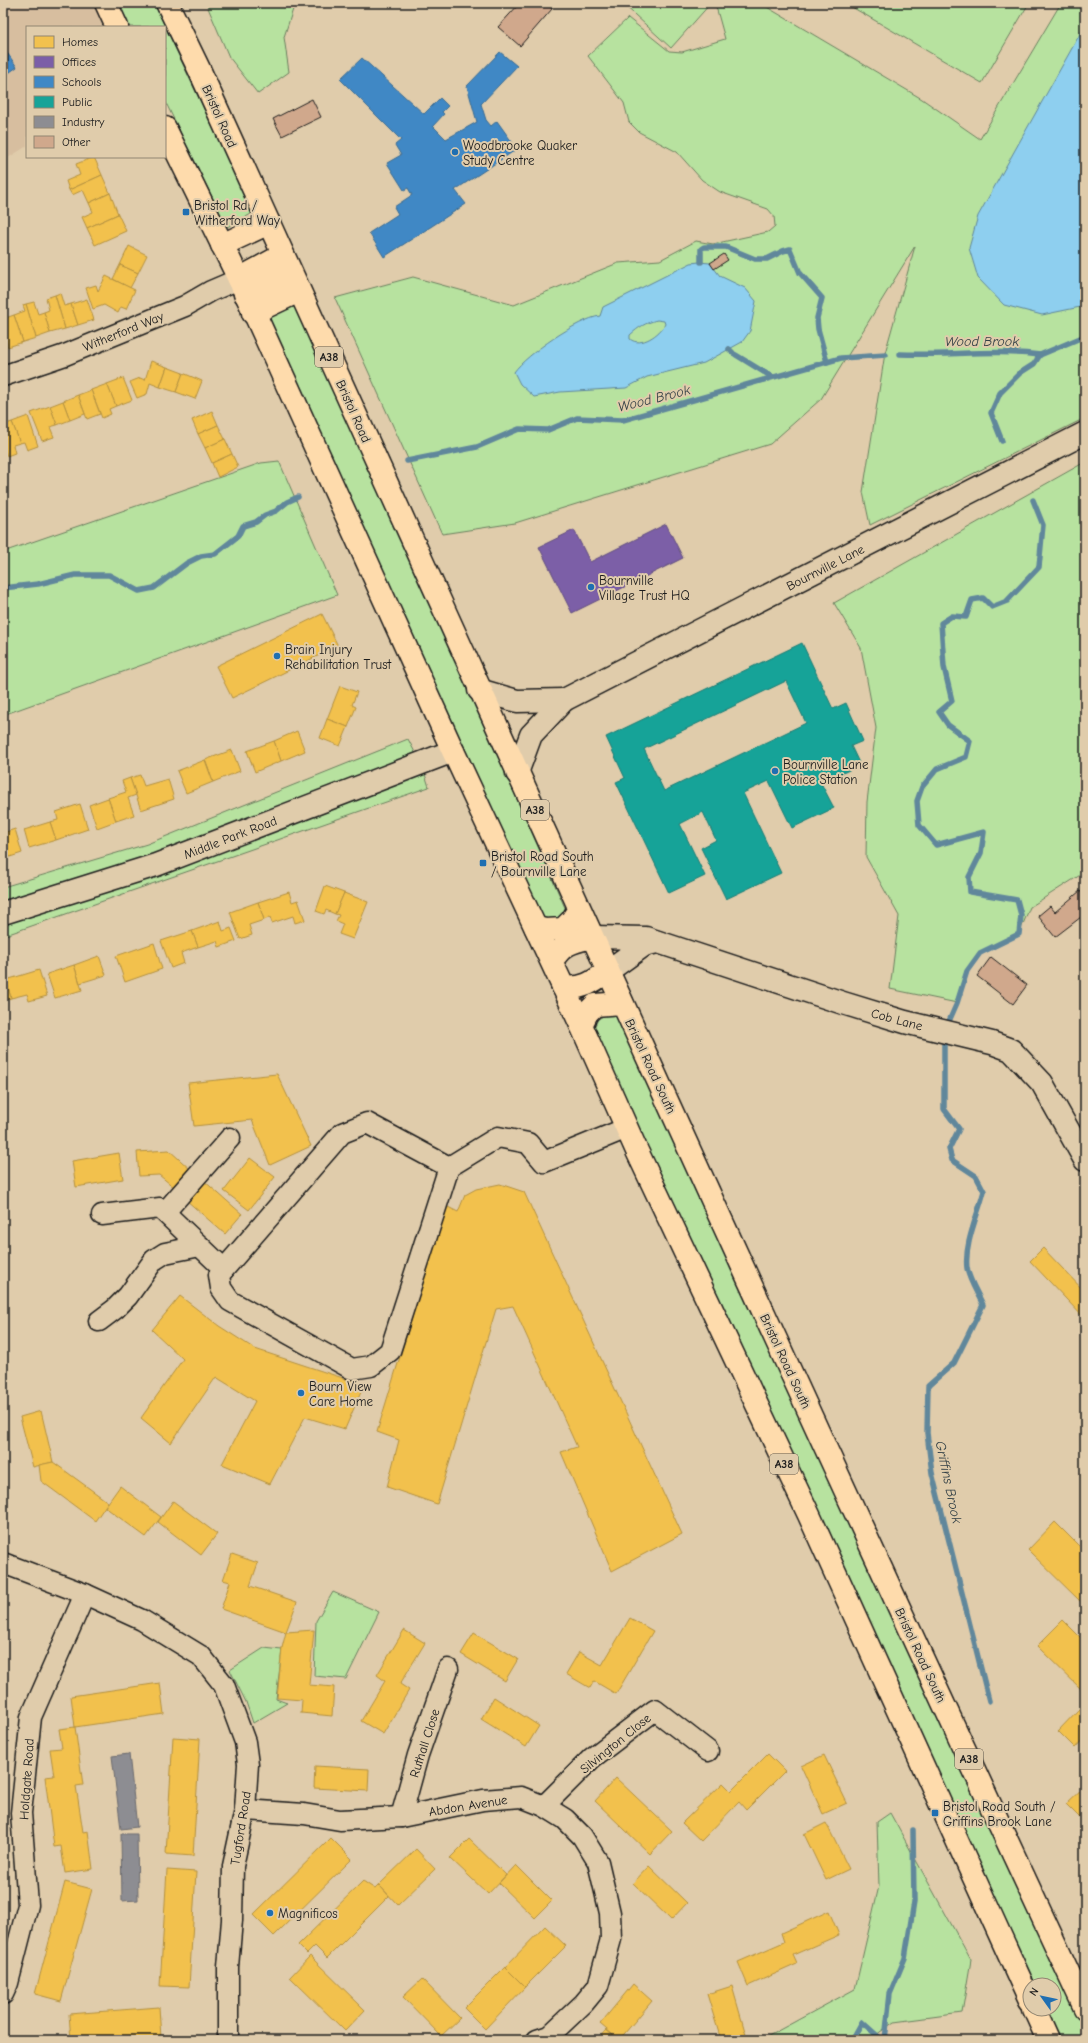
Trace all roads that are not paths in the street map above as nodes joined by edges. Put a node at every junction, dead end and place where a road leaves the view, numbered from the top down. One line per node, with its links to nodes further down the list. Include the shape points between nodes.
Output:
1 (106, 3): 3 (highway)
2 (167, 3): 5 (highway, Bristol Road / A38)
3 (117, 26)
4 (166, 130): 6 (highway, A38)
5 (269, 223): 6 (highway); 7 (highway, Bristol Road / A38)
6 (222, 245): 8 (highway, A38)
7 (291, 273): 8 (highway); 8 (highway); 11 (highway, Bristol Road / A38)
8 (246, 295): 9 (street, Witherford Way, via 211,290 186,306 65,355); 14 (highway, A38)
9 (3, 376)
10 (1085, 433): 12 (street, Bournville Lane)
11 (480, 690): 12 (street, Bournville Lane, via 517,700); 13 (highway, Bristol Road / A38)
12 (564, 700): 15 (street, Bournville Lane, via 531,735)
13 (490, 711): 15 (highway, Bristol Road South / A38)
14 (453, 751): 17 (street, Middle Park Road, via 156,865); 18 (highway, A38)
15 (517, 773): 16 (highway, Bristol Road South / A38)
16 (579, 909): 18 (highway, via 563,929); 19 (highway, Bristol Road South / A38)
17 (3, 913)
18 (536, 928): 21 (highway, A38)
19 (592, 937): 20 (street, Cob Lane, via 646,938); 21 (highway, via 568,943 558,951); 22 (highway, Bristol Road South / A38)
20 (657, 942): 22 (street, via 644,946); 28 (street, Cob Lane, via 905,1022 1011,1050 1042,1083)
21 (552, 961): 23 (highway, A38)
22 (608, 971): 23 (highway, via 587,986); 24 (highway, Bristol Road South / A38)
23 (563, 987): 25 (highway, A38)
24 (622, 1003): 25 (highway, via 595,1005); 44 (highway, Bristol Road South / A38)
25 (581, 1025): 26 (highway, A38)
26 (627, 1128): 29 (street, via 544,1162 528,1143 498,1137); 42 (highway, A38, via 809,1515)
27 (230, 1138): 30 (street)
28 (1085, 1160)
29 (449, 1167): 33 (street, via 367,1123 342,1133); 33 (street, via 390,1351 371,1366 352,1369 230,1301 222,1288 219,1275)
30 (165, 1212): 31 (street, via 160,1208); 32 (street)
31 (102, 1215)
32 (200, 1246): 33 (street); 34 (street, via 165,1253 154,1260 128,1296)
33 (224, 1269)
34 (99, 1321)
35 (3, 1563): 36 (street, Tugford Road)
36 (85, 1594): 40 (street, Tugford Road, via 142,1620 201,1656 224,1686 245,1742 248,1764); 43 (street, Holdgate Road, via 31,1717 21,1813 28,1905)
37 (448, 1669): 41 (street, Ruthall Close, via 418,1755)
38 (708, 1751): 39 (street, Silvington Close, via 655,1710 592,1758)
39 (544, 1806): 41 (street, Abdon Avenue, via 521,1797 483,1800); 47 (street, Abdon Avenue, via 565,1819 582,1836 598,1862 610,1913 611,1939 598,1986 549,2036)
40 (245, 1810): 41 (street, Abdon Avenue, via 304,1814 340,1820); 46 (street, Tugford Road, via 233,1866 228,1967)
41 (401, 1817)
42 (1022, 1983)
43 (3, 1994)
44 (1085, 2008)
45 (1038, 2017): 48 (highway)
46 (228, 2040)
47 (537, 2040)
48 (1048, 2040)

